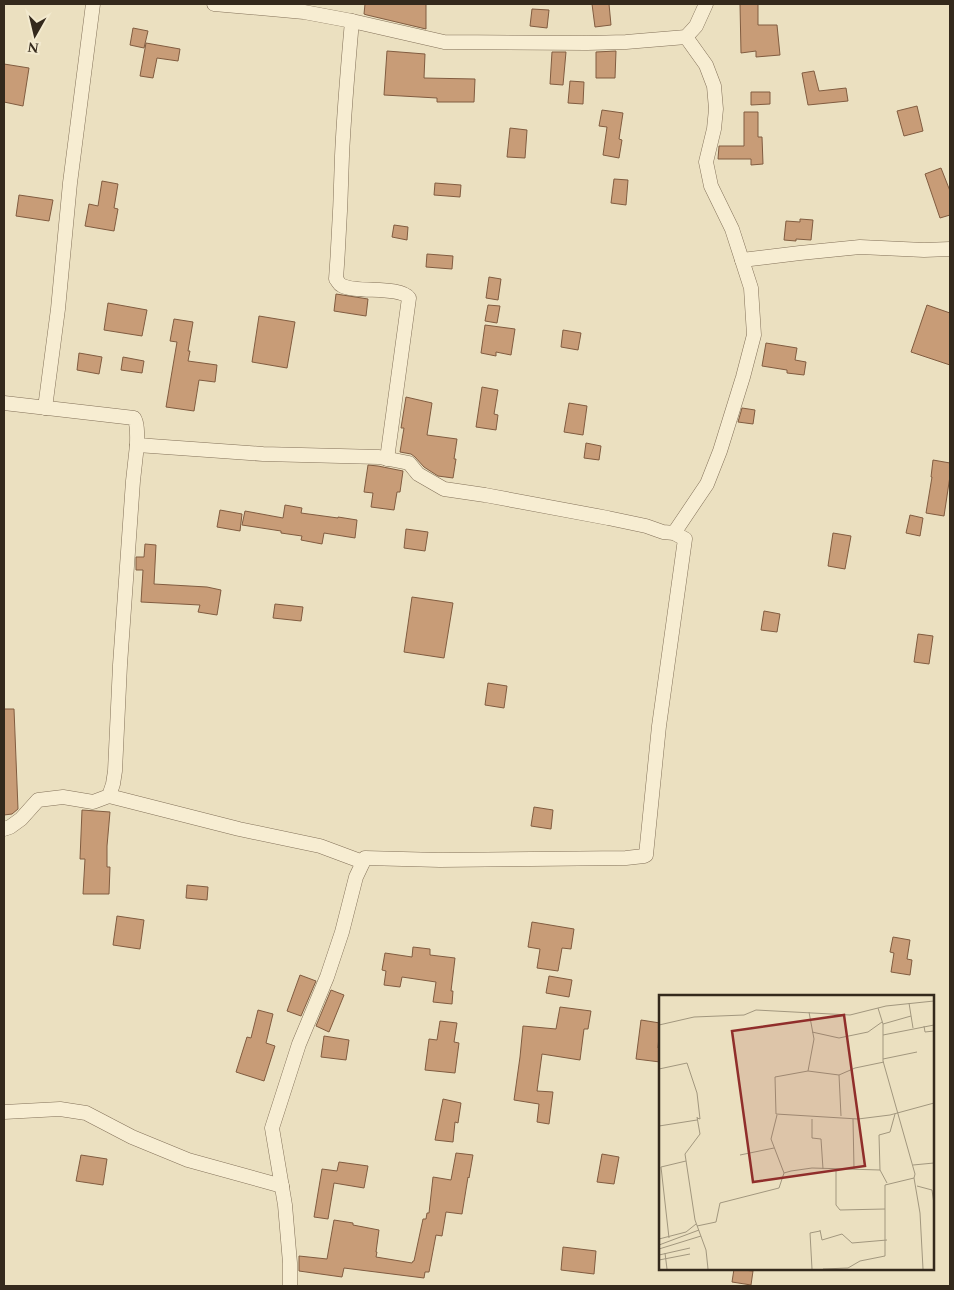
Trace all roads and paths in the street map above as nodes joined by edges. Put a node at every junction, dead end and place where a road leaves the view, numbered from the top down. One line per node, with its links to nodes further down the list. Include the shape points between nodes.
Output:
1 (93, 4): 10 (street)
2 (214, 4): 4 (street)
3 (706, 4): 6 (street, via 696,26)
4 (247, 5): 5 (street)
5 (352, 21): 6 (street, via 444,42 587,44); 12 (street, via 336,279 348,288 389,291 409,298)
6 (686, 37): 8 (street, via 706,65 714,86 714,129 706,162 711,186 732,229)
7 (950, 249): 8 (street, via 860,247)
8 (742, 260): 13 (street, via 751,288 754,336 707,484)
9 (4, 404): 10 (street)
10 (45, 408): 11 (street, via 134,418)
11 (138, 445): 12 (street, via 262,454); 14 (street, via 114,777)
12 (387, 458): 13 (street, via 409,463 418,474 444,489 599,516)
13 (674, 533): 16 (street, via 685,538 685,546 659,726 646,855 626,858 440,860 378,857 365,858)
14 (109, 796): 15 (street, via 93,802 63,796 38,800 21,819); 16 (street, via 320,846)
15 (4, 829)
16 (363, 862): 18 (street, via 327,977 298,1044 272,1128)
17 (4, 1112): 18 (street, via 60,1109 86,1113 132,1137 188,1160)
18 (282, 1186): 19 (street)
19 (290, 1286)

